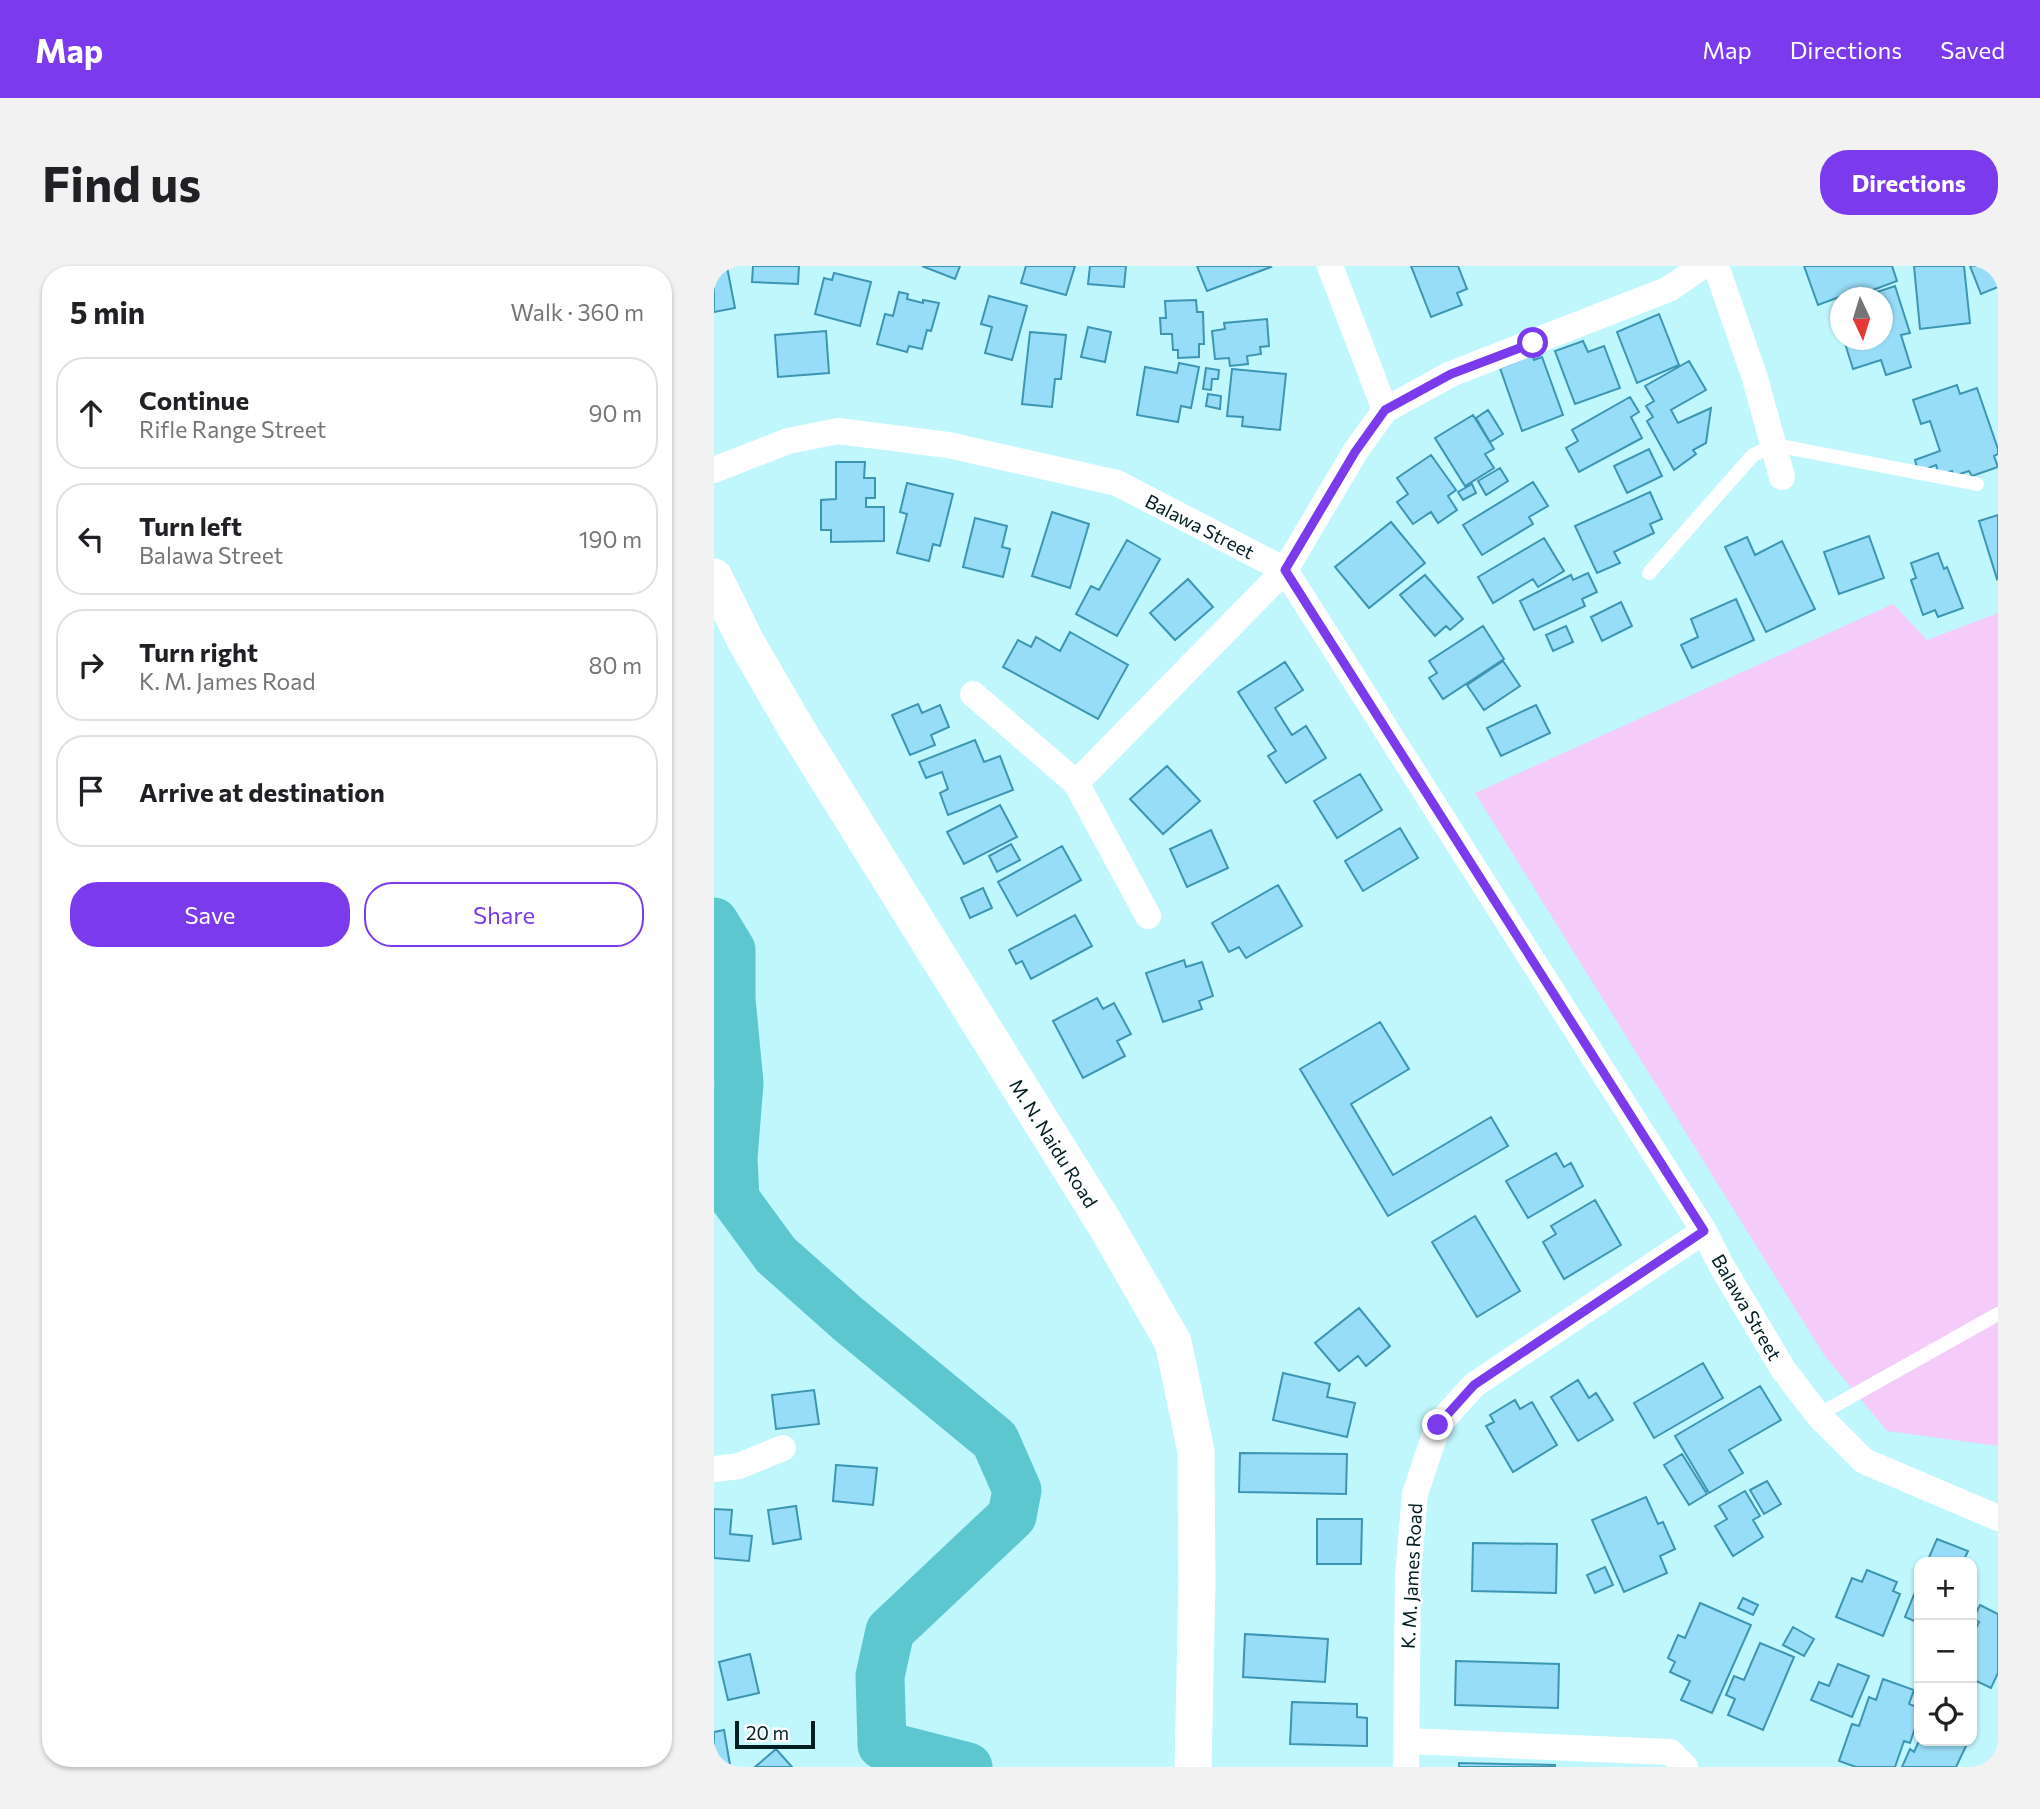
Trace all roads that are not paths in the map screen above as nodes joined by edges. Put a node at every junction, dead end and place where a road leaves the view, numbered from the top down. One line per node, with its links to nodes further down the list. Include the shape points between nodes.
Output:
1 (1330, 266): 4 (street)
2 (1702, 266): 4 (street, via 1669,289 1451,374)
3 (1716, 266): 5 (street)
4 (1385, 410): 9 (street)
5 (1775, 445): 7 (street); 8 (lane); 10 (lane, via 1753,455)
6 (714, 470): 9 (street, Balawa Street, via 788,442 838,431 948,446 1117,483)
7 (1783, 477)
8 (1977, 484)
9 (1285, 570): 13 (street); 15 (street, Balawa Street)
10 (1649, 573)
11 (714, 578): 22 (main road, M. N. Naidu Road, via 796,728 1105,1224 1173,1342 1196,1451)
12 (973, 694): 13 (street)
13 (1076, 783): 14 (street)
14 (1147, 916)
15 (1704, 1231): 17 (street, Balawa Street, via 1783,1369); 21 (street, K. M. James Road, via 1474,1385 1438,1425 1415,1494 1408,1575)
16 (1998, 1314): 17 (lane)
17 (1818, 1415): 20 (street, Balawa Street, via 1864,1461)
18 (782, 1448): 19 (street, via 739,1466)
19 (714, 1469)
20 (1998, 1518)
21 (1406, 1754): 23 (street, via 1670,1752)
22 (1193, 1767)
23 (1685, 1767)

